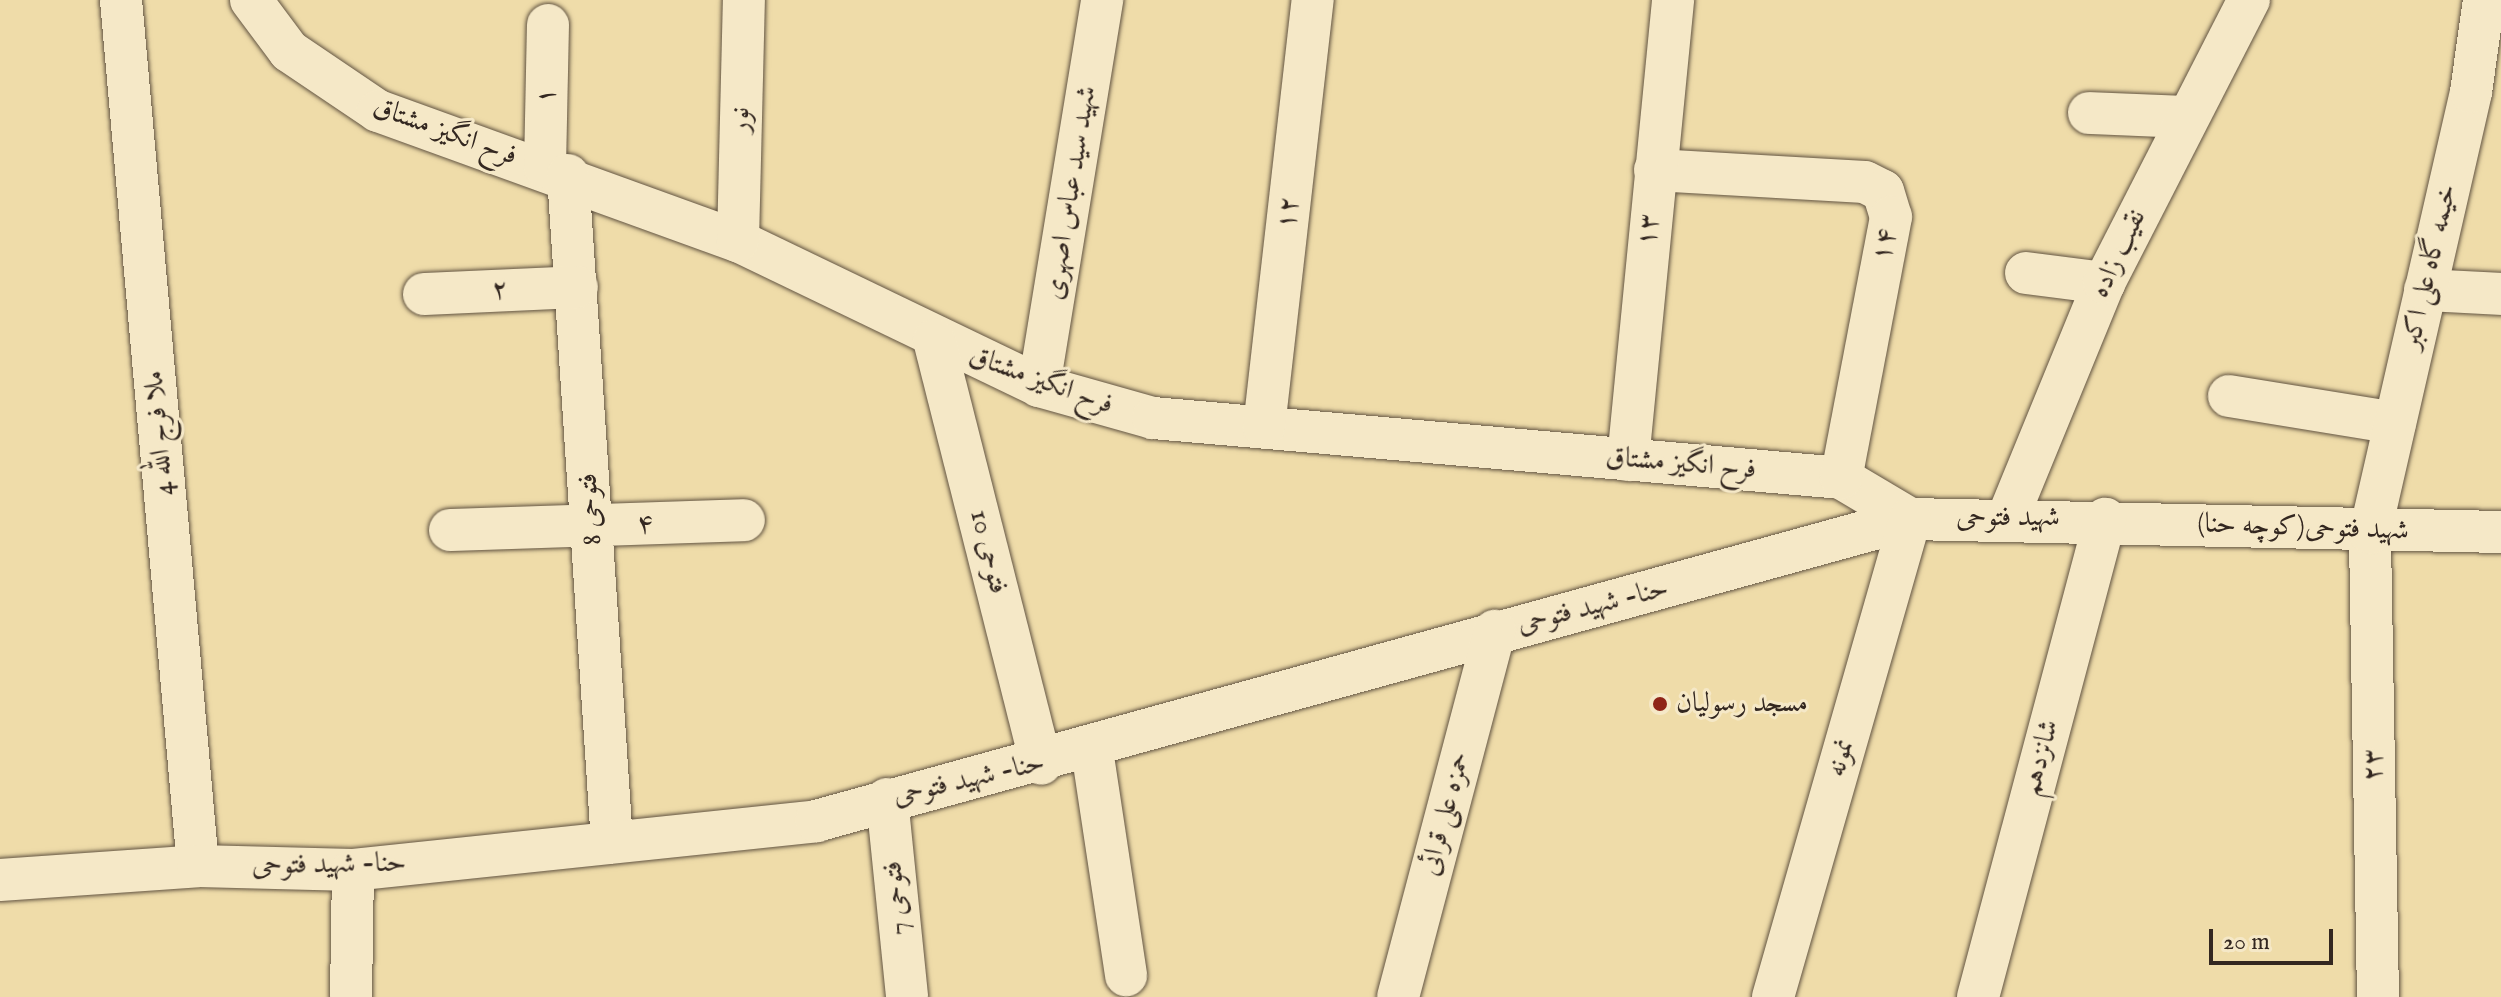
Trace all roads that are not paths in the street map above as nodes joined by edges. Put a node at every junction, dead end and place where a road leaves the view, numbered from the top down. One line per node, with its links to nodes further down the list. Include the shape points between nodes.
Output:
1 (121, 0): 42 (street, 4 ملا فرج الله)
2 (251, 0): 14 (street, فرح انگیز مشتاق, via 289,51 336,89 426,131)
3 (744, 0): 15 (street, نور)
4 (1102, 0): 23 (street, شهید سید عباس اصهری)
5 (1313, 0): 26 (street, ۱۲)
6 (1673, 0): 13 (street, ۱۳)
7 (2249, 0): 12 (street, نقیب زاده)
8 (2484, 0): 10 (street, خیمه گاه علی اکبر)
9 (548, 25): 14 (street, ۱)
10 (2486, 94): 19 (street, خیمه گاه علی اکبر)
11 (2089, 113): 12 (street)
12 (2183, 117): 17 (street, نقیب زاده)
13 (1655, 170): 27 (street, ۱۳); 28 (street, ۱۴, via 1865,182 1883,191 1891,217)
14 (557, 171): 15 (street, فرح انگیز مشتاق); 18 (street, فتوحی 8)
15 (738, 241): 22 (street, فرح انگیز مشتاق)
16 (2026, 273): 17 (street)
17 (2104, 283): 29 (street, نقیب زاده)
18 (577, 287): 20 (street, ۲); 33 (street, فتوحی 8)
19 (2425, 290): 21 (street); 25 (street, خیمه گاه علی اکبر)
20 (424, 294)
21 (2501, 294)
22 (934, 340): 23 (street, فرح انگیز مشتاق); 39 (street, فتوحی 10)
23 (1039, 386): 26 (street, فرح انگیز مشتاق, via 1143,416)
24 (2229, 396): 25 (street)
25 (2395, 423): 36 (street, خیمه گاه علی اکبر)
26 (1264, 427): 27 (street, فرح انگیز مشتاق)
27 (1628, 460): 28 (street, فرح انگیز مشتاق)
28 (1841, 478): 30 (street, فرح انگیز مشتاق)
29 (2008, 517): 30 (street, شهید فتوحی); 31 (street, شهید فتوحی)
30 (1910, 519): 37 (street, حنا- شهید فتوحی, via 1735,573); 49 (street, نمونه)
31 (2105, 519): 36 (street, (کوچه حنا)شهید فتوحی); 50 (street, شانزدهم)
32 (744, 520): 33 (street, ۴)
33 (592, 527): 34 (street, ۴); 41 (street, فتوحی 8)
34 (450, 530)
35 (2501, 532): 36 (street, (کوچه حنا)شهید فتوحی)
36 (2370, 533): 51 (street, ۲۳)
37 (1495, 631): 38 (street, حنا- شهید فتوحی); 48 (street, حمزه علی قرائی)
38 (1092, 750): 39 (street, حنا- شهید فتوحی); 45 (street)
39 (1041, 764): 40 (street, حنا- شهید فتوحی)
40 (887, 799): 41 (street, حنا- شهید فتوحی, via 816,821); 47 (street, فتوحی 7)
41 (612, 843): 43 (street, حنا- شهید فتوحی)
42 (198, 866): 43 (street, حنا- شهید فتوحی); 44 (street, حنا- شهید فتوحی)
43 (353, 870): 46 (street)
44 (0, 880)
45 (1126, 975)
46 (351, 997)
47 (907, 997)
48 (1398, 997)
49 (1773, 997)
50 (1978, 997)
51 (2378, 997)

